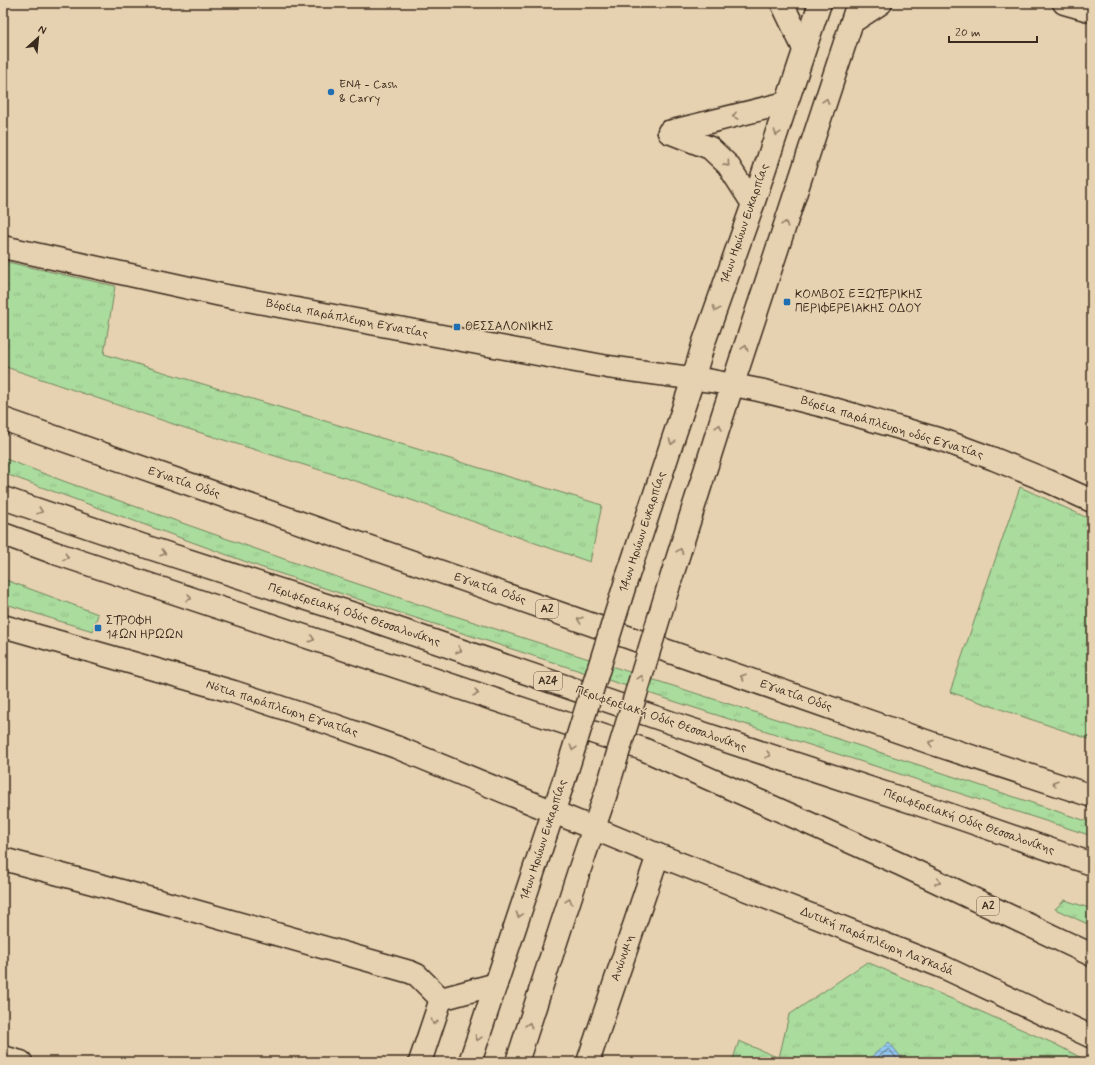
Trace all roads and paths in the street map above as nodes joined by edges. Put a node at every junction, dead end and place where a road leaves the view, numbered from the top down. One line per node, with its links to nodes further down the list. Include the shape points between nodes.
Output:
1 (782, 3): 7 (main road)
2 (820, 3): 7 (main road, 14ων Ηρώων Ευκαρπίας)
3 (881, 3): 6 (main road)
4 (1064, 3): 5 (main road)
5 (1092, 11)
6 (855, 13): 12 (main road, one-way to 6)
7 (804, 49): 8 (main road, 14ων Ηρώων Ευκαρπίας)
8 (786, 103): 9 (main road, 14ων Ηρώων Ευκαρπίας, one-way to 9); 9 (main road, one-way to 9, via 669,132 710,148 728,165)
9 (754, 204): 11 (main road, 14ων Ηρώων Ευκαρπίας, one-way to 11)
10 (3, 247): 11 (main road, Βόρεια παράπλευρη Εγνατίας, via 221,295 608,367)
11 (693, 378): 12 (main road, Βόρεια παράπλευρη Εγνατίας); 19 (main road, 14ων Ηρώων Ευκαρπίας, one-way to 19, bridge)
12 (732, 385): 15 (main road, Βόρεια παράπλευρη οδός Εγνατίας, via 820,405 945,441 1048,481); 20 (main road, one-way to 12, bridge)
13 (3, 419): 18 (main road, Εγνατία Οδός / Α2, one-way to 13, via 919,739)
14 (3, 498): 23 (main road, Περιφερειακή Οδός Θεσσαλονίκης / Α24, one-way to 23)
15 (1092, 502)
16 (3, 534): 24 (main road, Α2, one-way to 24, via 643,749 902,865)
17 (3, 626): 19 (main road, Νότια παράπλευρη Εγνατίας, via 285,708 396,748)
18 (1092, 796)
19 (554, 811): 20 (main road, Νότια παράπλευρη Εγνατίας); 26 (main road, 14ων Ηρώων Ευκαρπίας, one-way to 26)
20 (593, 828): 21 (main road, Δυτική παράπλευρη Λαγκαδά); 33 (main road, one-way to 20)
21 (658, 855): 28 (main road, Δυτική παράπλευρη Λαγκαδά, via 943,967); 34 (main road, Ανώνυμη)
22 (3, 859): 27 (main road, via 410,972 417,975)
23 (1092, 864)
24 (1083, 950): 25 (main road)
25 (1092, 961)
26 (496, 984): 27 (main road); 32 (main road, 14ων Ηρώων Ευκαρπίας, one-way to 32)
27 (441, 999): 31 (main road, one-way to 31)
28 (1092, 1038)
29 (3, 1058): 30 (main road)
30 (21, 1062)
31 (420, 1062)
32 (470, 1062)
33 (517, 1062)
34 (588, 1062)

